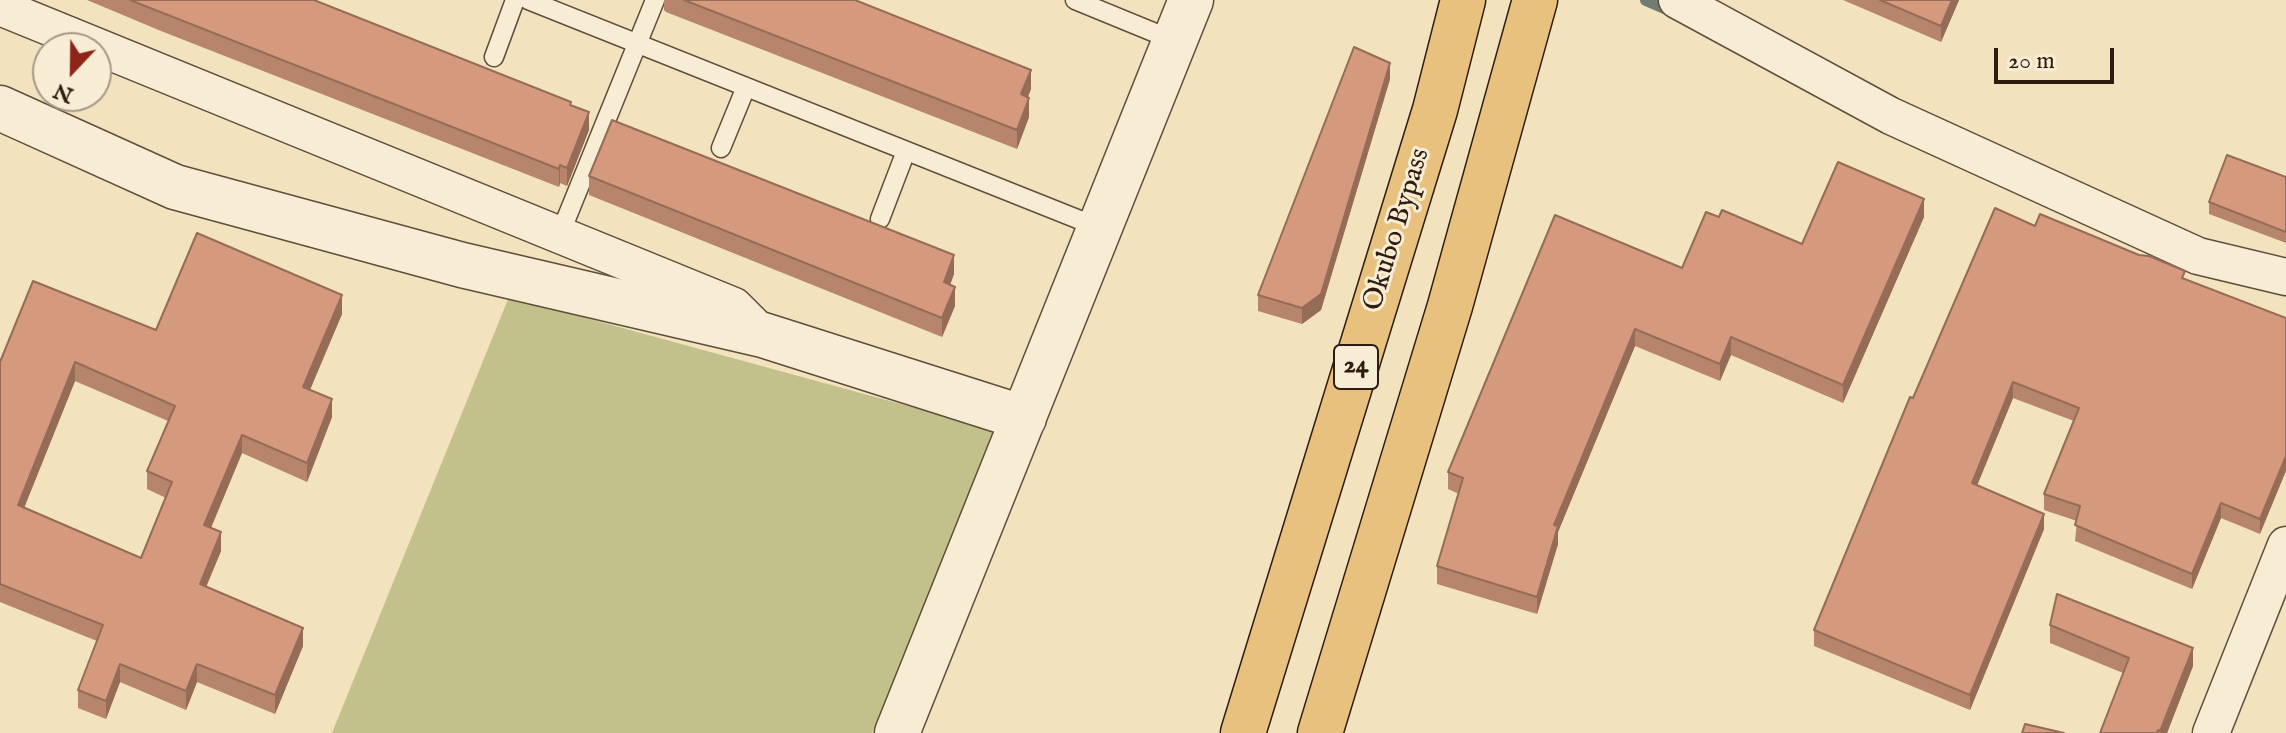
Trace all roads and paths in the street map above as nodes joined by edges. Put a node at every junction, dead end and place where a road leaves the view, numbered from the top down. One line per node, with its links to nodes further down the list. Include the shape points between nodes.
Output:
1 (515, 0): 12 (lane)
2 (528, 0): 11 (lane)
3 (655, 0): 11 (lane)
4 (1075, 0): 10 (lane)
5 (1191, 0): 10 (street)
6 (1463, 0): 25 (highway, Okubo Bypass / 24, via 1435,110)
7 (1535, 0): 26 (highway, via 1450,306)
8 (1677, 0): 20 (street, via 1891,116 2198,256)
9 (0, 7): 19 (street)
10 (1175, 41): 18 (street)
11 (638, 44): 13 (lane); 19 (lane)
12 (494, 57)
13 (746, 87): 15 (lane); 16 (lane)
14 (0, 108): 21 (street, via 175,187 462,265)
15 (721, 148)
16 (906, 151): 17 (lane); 18 (lane)
17 (880, 219)
18 (1100, 228): 22 (street)
19 (560, 234): 21 (street, via 734,306)
20 (2286, 277)
21 (763, 335): 22 (street)
22 (1024, 418): 24 (street)
23 (2286, 545): 27 (street)
24 (897, 733)
25 (1243, 733)
26 (1320, 733)
27 (2211, 733)

